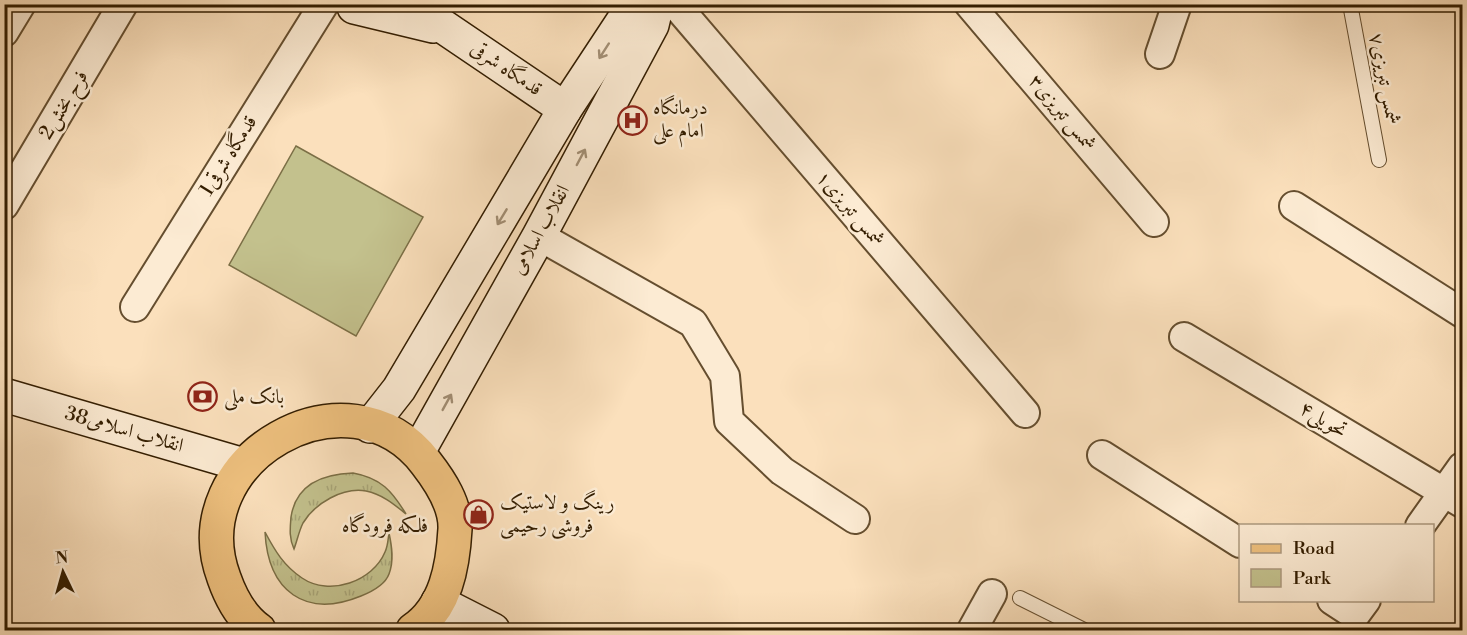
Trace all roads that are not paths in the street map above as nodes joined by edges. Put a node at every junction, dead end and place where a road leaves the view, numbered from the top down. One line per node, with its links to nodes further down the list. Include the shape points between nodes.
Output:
1 (21, 4): 12 (street)
2 (123, 4): 16 (street, 2فرح بخش)
3 (410, 4): 11 (main road, قدمگاه شرقی)
4 (639, 4): 14 (main road, انقلاب اسلامی, one-way to 14, via 629,12)
5 (657, 4): 19 (main road, انقلاب اسلامی, one-way to 5, via 652,25)
6 (675, 4): 24 (street, شمس تبریزی۱)
7 (969, 4): 18 (street, شمس تبریزی۳)
8 (1177, 4): 13 (street)
9 (1350, 4): 15 (lane, شمس تبریزی۷)
10 (345, 5): 11 (main road, قدمگاه شرقی); 20 (street, 1قدمگاه شرقی)
11 (446, 29): 14 (main road, قدمگاه شرقی)
12 (4, 32)
13 (1160, 54)
14 (566, 110): 25 (main road, انقلاب اسلامی, one-way to 25, via 399,389)
15 (1379, 160)
16 (4, 205)
17 (1294, 206): 21 (street)
18 (1154, 222)
19 (539, 236): 26 (main road, انقلاب اسلامی, one-way to 19); 31 (street, via 693,323 725,376 729,421 782,471)
20 (135, 307)
21 (1462, 313)
22 (1184, 337): 30 (street, تحویلی۴)
23 (4, 395): 28 (main road, 38انقلاب اسلامی)
24 (1025, 413)
25 (370, 426): 26 (main road, via 387,432); 28 (main road, via 335,421 301,426 270,441)
26 (418, 453): 36 (main road, via 442,485 455,524 453,564)
27 (1102, 455): 33 (street)
28 (244, 465): 39 (main road, via 225,495 217,529 218,553 231,598)
29 (1462, 467): 30 (street)
30 (1454, 497): 32 (street)
31 (855, 519)
32 (1421, 524)
33 (1239, 542)
34 (992, 594): 42 (street)
35 (1020, 598): 43 (lane)
36 (438, 602): 40 (main road); 41 (main road)
37 (1335, 602): 38 (street, via 1355,615)
38 (1365, 602)
39 (254, 629)
40 (413, 630)
41 (492, 630)
42 (972, 630)
43 (1084, 630)

